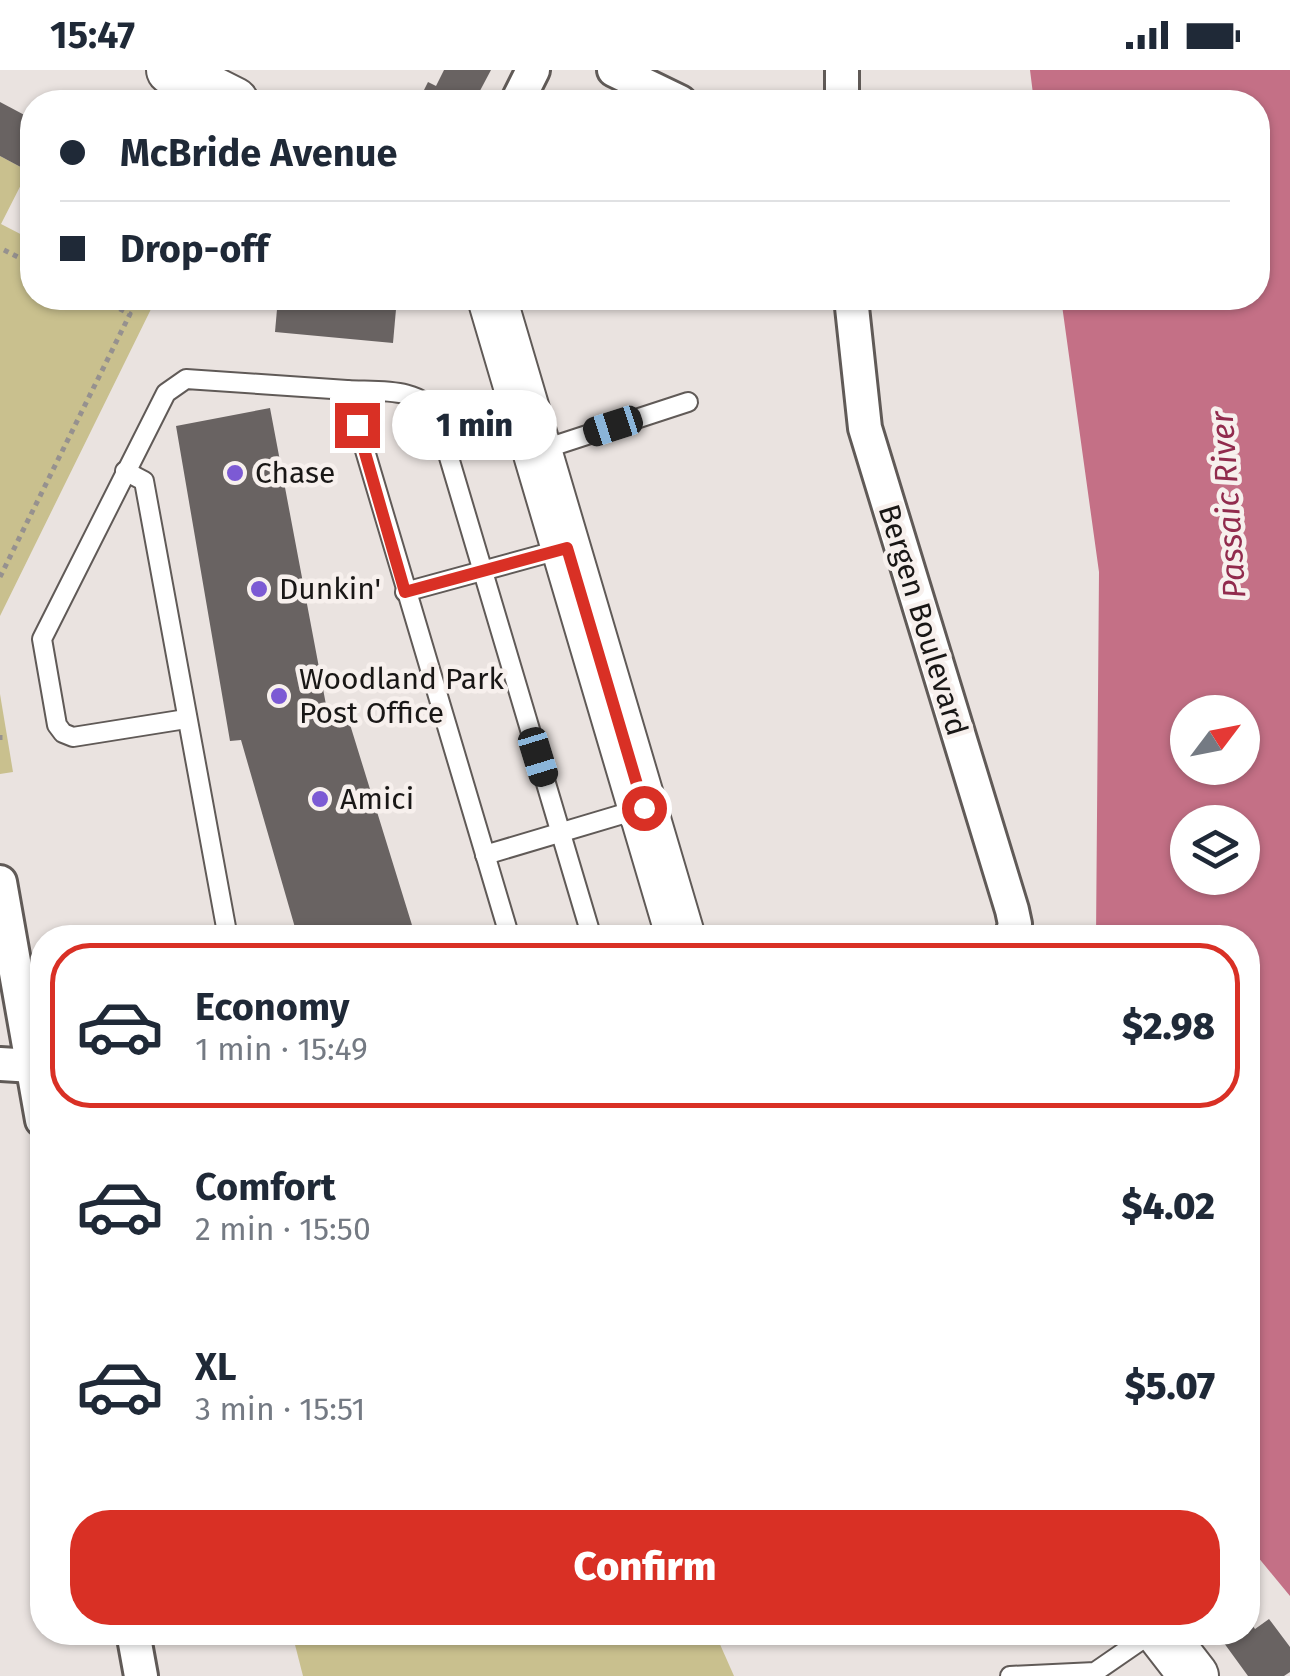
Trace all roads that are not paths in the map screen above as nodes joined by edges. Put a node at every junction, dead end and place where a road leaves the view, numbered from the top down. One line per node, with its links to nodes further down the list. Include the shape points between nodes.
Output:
1 (171, 70): 3 (main road)
2 (614, 70): 4 (street)
3 (210, 90)
4 (655, 90)
5 (496, 310): 9 (main road)
6 (853, 310): 23 (street, Bergen Boulevard, via 865,428)
7 (347, 390): 10 (lane, via 186,379 166,393); 12 (lane, via 416,397 433,410); 13 (lane)
8 (688, 402): 9 (lane)
9 (538, 451): 11 (main road)
10 (126, 471): 14 (lane, via 144,482); 14 (lane, via 42,640 58,725 73,738)
11 (567, 548): 12 (lane); 15 (main road)
12 (482, 570): 13 (lane); 16 (lane)
13 (405, 592): 17 (lane)
14 (186, 719): 19 (lane)
15 (644, 808): 16 (lane); 22 (main road)
16 (561, 832): 17 (lane); 21 (lane)
17 (486, 855): 20 (lane)
18 (0, 882): 24 (street)
19 (226, 925)
20 (506, 925)
21 (588, 925)
22 (677, 925)
23 (1014, 925)
24 (16, 1065): 25 (street)
25 (30, 1095)
26 (136, 1645): 29 (street)
27 (1136, 1645): 30 (lane, via 1095,1672)
28 (1167, 1645): 31 (main road)
29 (141, 1676)
30 (1010, 1676)
31 (1194, 1676)

